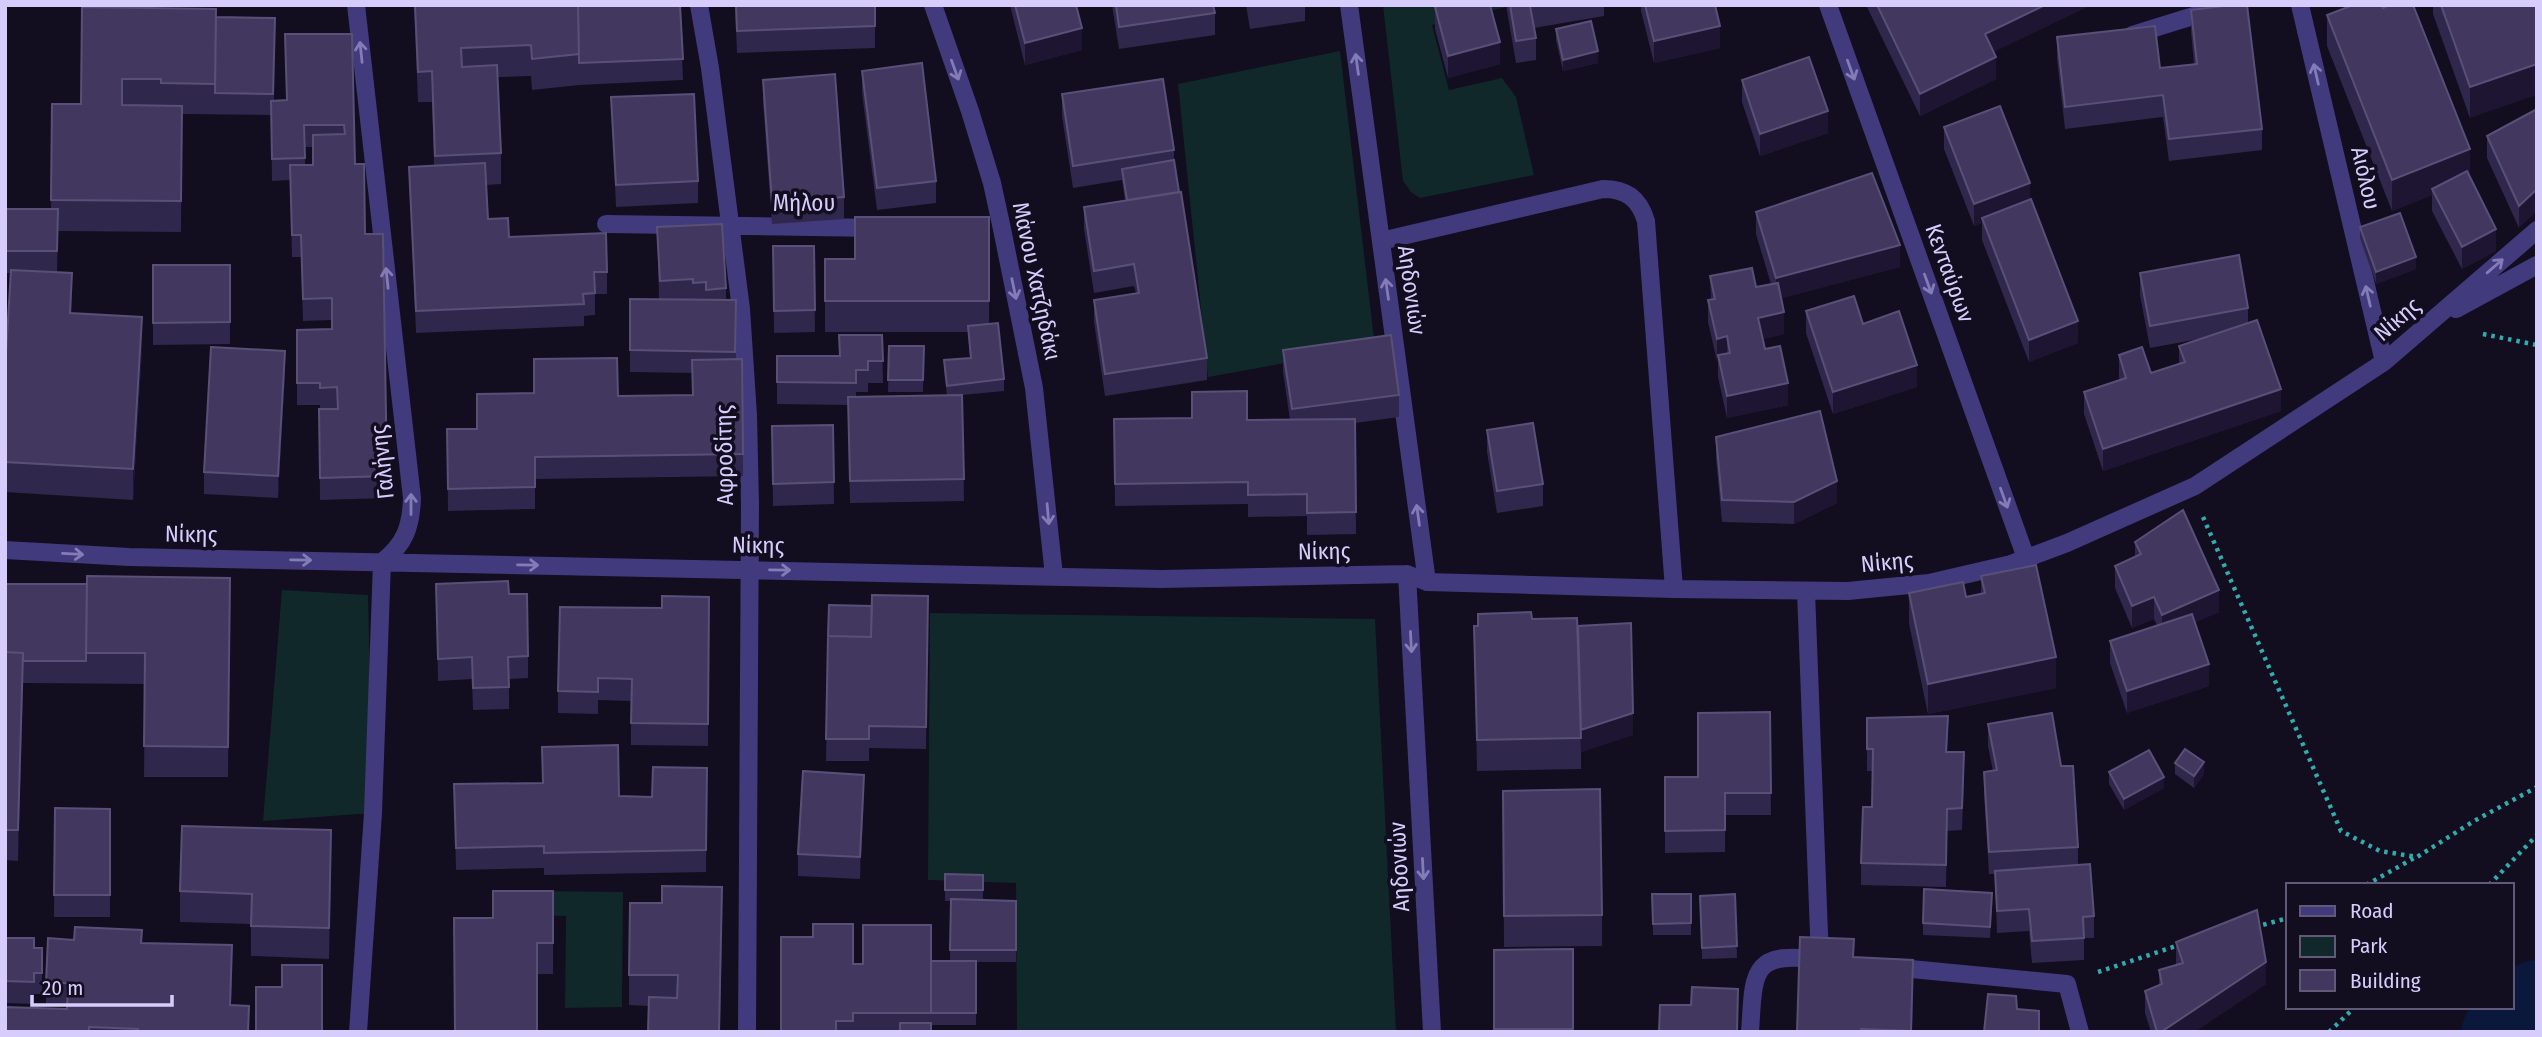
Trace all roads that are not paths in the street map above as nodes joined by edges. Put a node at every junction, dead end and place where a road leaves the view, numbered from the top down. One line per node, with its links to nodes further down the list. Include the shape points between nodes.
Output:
1 (356, 5): 19 (street, Γαλήνης, one-way to 1, via 397,550 406,534 412,498)
2 (699, 5): 10 (street, Αφροδίτης)
3 (933, 5): 22 (street, Μάνου Χατζηδάκι, one-way to 22, via 992,183 995,229 1034,388)
4 (1349, 5): 13 (street, Αηδονιών, one-way to 4)
5 (1828, 5): 18 (street, Κενταύρων, one-way to 18)
6 (2229, 5): 8 (street)
7 (2300, 5): 16 (street, Αιόλου, one-way to 7)
8 (2113, 41)
9 (606, 224): 10 (street, Μήλου)
10 (731, 228): 11 (street, Μήλου); 20 (street, Αφροδίτης, via 748,415)
11 (894, 228)
12 (2537, 230): 15 (street, Νίκης, one-way to 12)
13 (1381, 241): 23 (street, Αηδονιών, one-way to 13); 24 (street, via 1603,189 1618,189 1642,206)
14 (2537, 265): 15 (street)
15 (2425, 326): 16 (street, Νίκης)
16 (2384, 362): 18 (street, Νίκης, via 2190,487)
17 (5, 550): 19 (street, Νίκης, one-way to 19)
18 (2026, 558): 25 (street, Νίκης, via 1929,583)
19 (382, 562): 20 (street, Νίκης, one-way to 20); 27 (street, via 373,813)
20 (749, 569): 22 (street, Νίκης, one-way to 22); 28 (street, Αφροδίτης)
21 (1407, 574): 22 (street, Νίκης, via 1161,579); 23 (street, Νίκης); 29 (street, Αηδονιών, one-way to 29)
22 (1054, 576)
23 (1427, 582): 24 (street, Νίκης)
24 (1674, 589): 25 (street, Νίκης)
25 (1806, 591): 30 (street, via 1827,961 1793,956 1765,964 1756,975)
26 (1875, 965): 31 (street, via 2067,984)
27 (358, 1032)
28 (747, 1032)
29 (1433, 1032)
30 (1750, 1032)
31 (2080, 1032)

